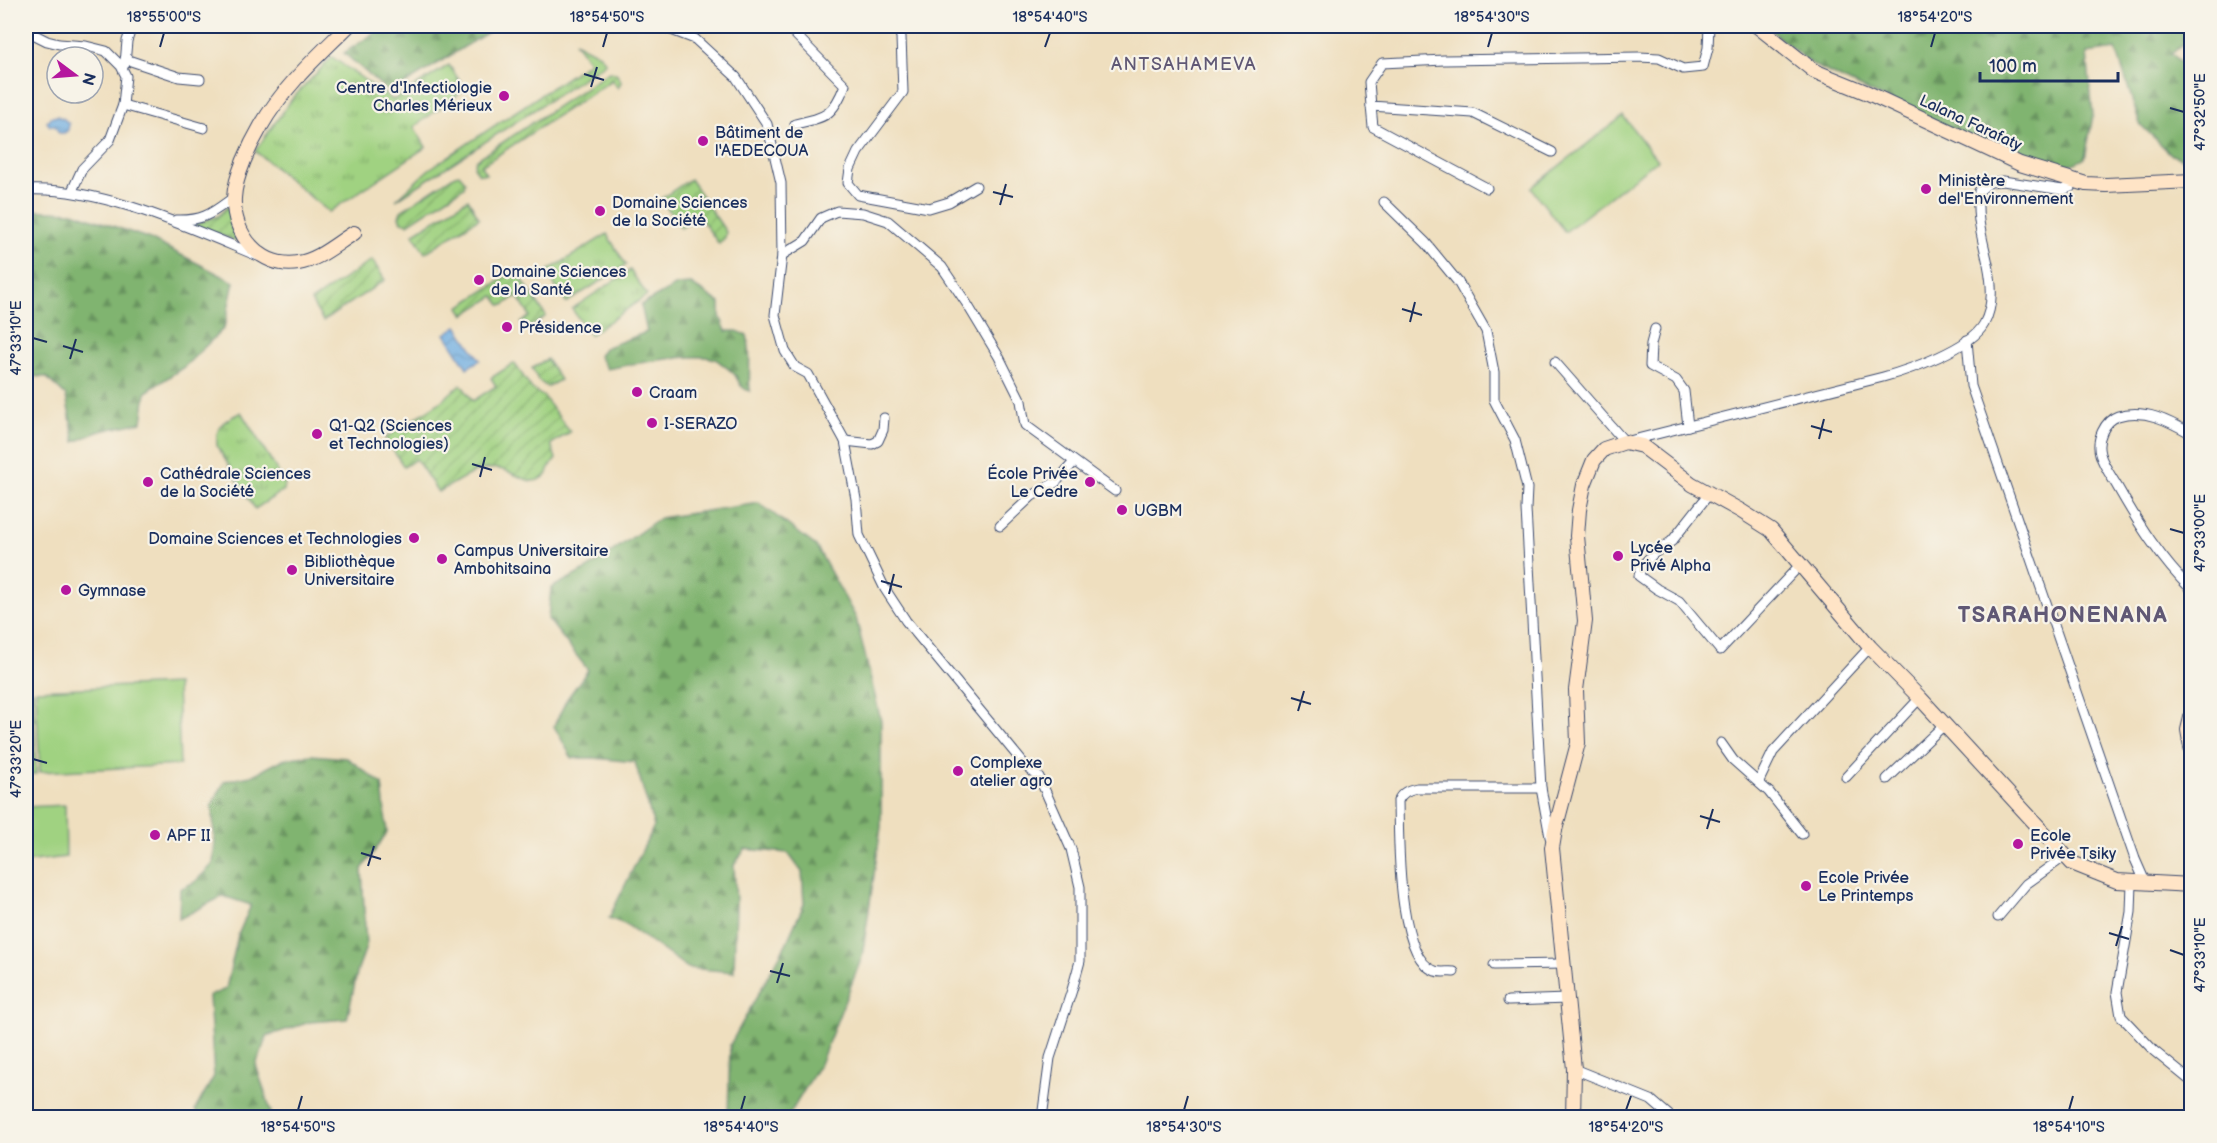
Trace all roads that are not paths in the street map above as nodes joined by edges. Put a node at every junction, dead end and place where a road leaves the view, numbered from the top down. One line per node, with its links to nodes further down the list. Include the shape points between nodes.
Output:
1 (132, 26): 9 (street)
2 (348, 26): 23 (street, via 297,77 261,124 244,161)
3 (661, 26): 27 (street, via 695,39 736,77 767,124 781,183)
4 (787, 26): 14 (street, via 845,85 838,104 823,117)
5 (897, 26): 19 (street, via 903,92 858,152 848,183 858,195 929,208 949,202)
6 (1708, 26): 13 (street, via 1703,67 1683,69 1659,58 1639,57 1382,63 1369,82)
7 (1757, 26): 17 (street, Lalana Farafaty, via 1814,71 2020,164)
8 (29, 32): 10 (street, via 59,44 106,51)
9 (125, 58): 10 (street); 11 (street, via 179,77)
10 (126, 76): 12 (street)
11 (200, 79)
12 (123, 105): 15 (street); 22 (street, via 110,140 82,169)
13 (1371, 106): 16 (street, via 1473,113); 20 (street, via 1373,127)
14 (795, 124)
15 (204, 128)
16 (1552, 153)
17 (2072, 180): 18 (street, Lalana Farafaty, via 2106,185); 30 (street, via 2071,187 2063,190 2003,181 1990,182 1979,191 1978,222 1992,294 1984,325)
18 (2192, 181)
19 (976, 186)
20 (1487, 188)
21 (26, 190): 22 (street)
22 (72, 191): 25 (street)
23 (234, 197): 25 (street, via 194,221); 28 (street, via 235,217 246,241)
24 (1384, 202): 52 (street, via 1458,282 1486,331 1494,372 1494,400 1515,440 1527,488)
25 (168, 220): 28 (street)
26 (354, 232): 28 (street, via 304,262 277,263)
27 (782, 255): 35 (street, via 775,315 785,351 795,367 808,374); 37 (street, via 805,241 822,218 837,211 863,213 888,221 942,267 967,304 1022,401 1025,425)
28 (261, 257)
29 (1655, 329): 33 (street, via 1650,366 1676,380 1684,391)
30 (1968, 340): 33 (street, via 1917,366 1883,377); 56 (street, via 1971,386 2135,860)
31 (1555, 362): 36 (street)
32 (884, 418): 35 (street, via 878,441)
33 (1688, 426): 36 (street)
34 (2192, 434): 42 (street, via 2154,415 2121,415 2104,428 2098,444 2106,469 2147,537)
35 (845, 441): 66 (street, via 859,535 885,589 906,621 1039,777 1071,849 1080,887 1080,961 1050,1058)
36 (1625, 442): 39 (street, via 1642,446); 54 (street, via 1604,449 1594,460 1584,485 1578,536 1585,621 1576,690 1578,743)
37 (1074, 462): 38 (street); 40 (street, via 1056,482 1032,496)
38 (1115, 491)
39 (1709, 494): 41 (street, via 1771,530); 41 (street, via 1672,541 1641,567 1639,576 1679,601 1720,650)
40 (1000, 526)
41 (1800, 565): 43 (street)
42 (2192, 590)
43 (1870, 647): 44 (street); 51 (street, via 1773,752)
44 (1920, 698): 46 (street); 49 (street)
45 (2192, 714): 48 (street, via 2188,730)
46 (1945, 724): 50 (street); 55 (street)
47 (1721, 743): 51 (street, via 1733,760)
48 (2192, 753)
49 (1846, 777)
50 (1887, 779)
51 (1759, 781): 53 (street)
52 (1541, 788): 54 (street); 61 (street, via 1417,788 1405,791 1398,801 1403,907 1416,951 1435,971)
53 (1803, 834)
54 (1552, 848): 60 (street)
55 (2066, 856): 56 (street, via 2093,873); 58 (street, via 2026,884)
56 (2139, 884): 57 (street); 65 (street, via 2117,992 2121,1016 2154,1051)
57 (2192, 885)
58 (1998, 917)
59 (1494, 964): 60 (street)
60 (1564, 964): 62 (street)
61 (1454, 972)
62 (1567, 999): 63 (street); 64 (street)
63 (1508, 1001)
64 (1574, 1069): 67 (street); 68 (street, via 1651,1101)
65 (2192, 1082)
66 (1042, 1118)
67 (1573, 1118)
68 (1672, 1118)

